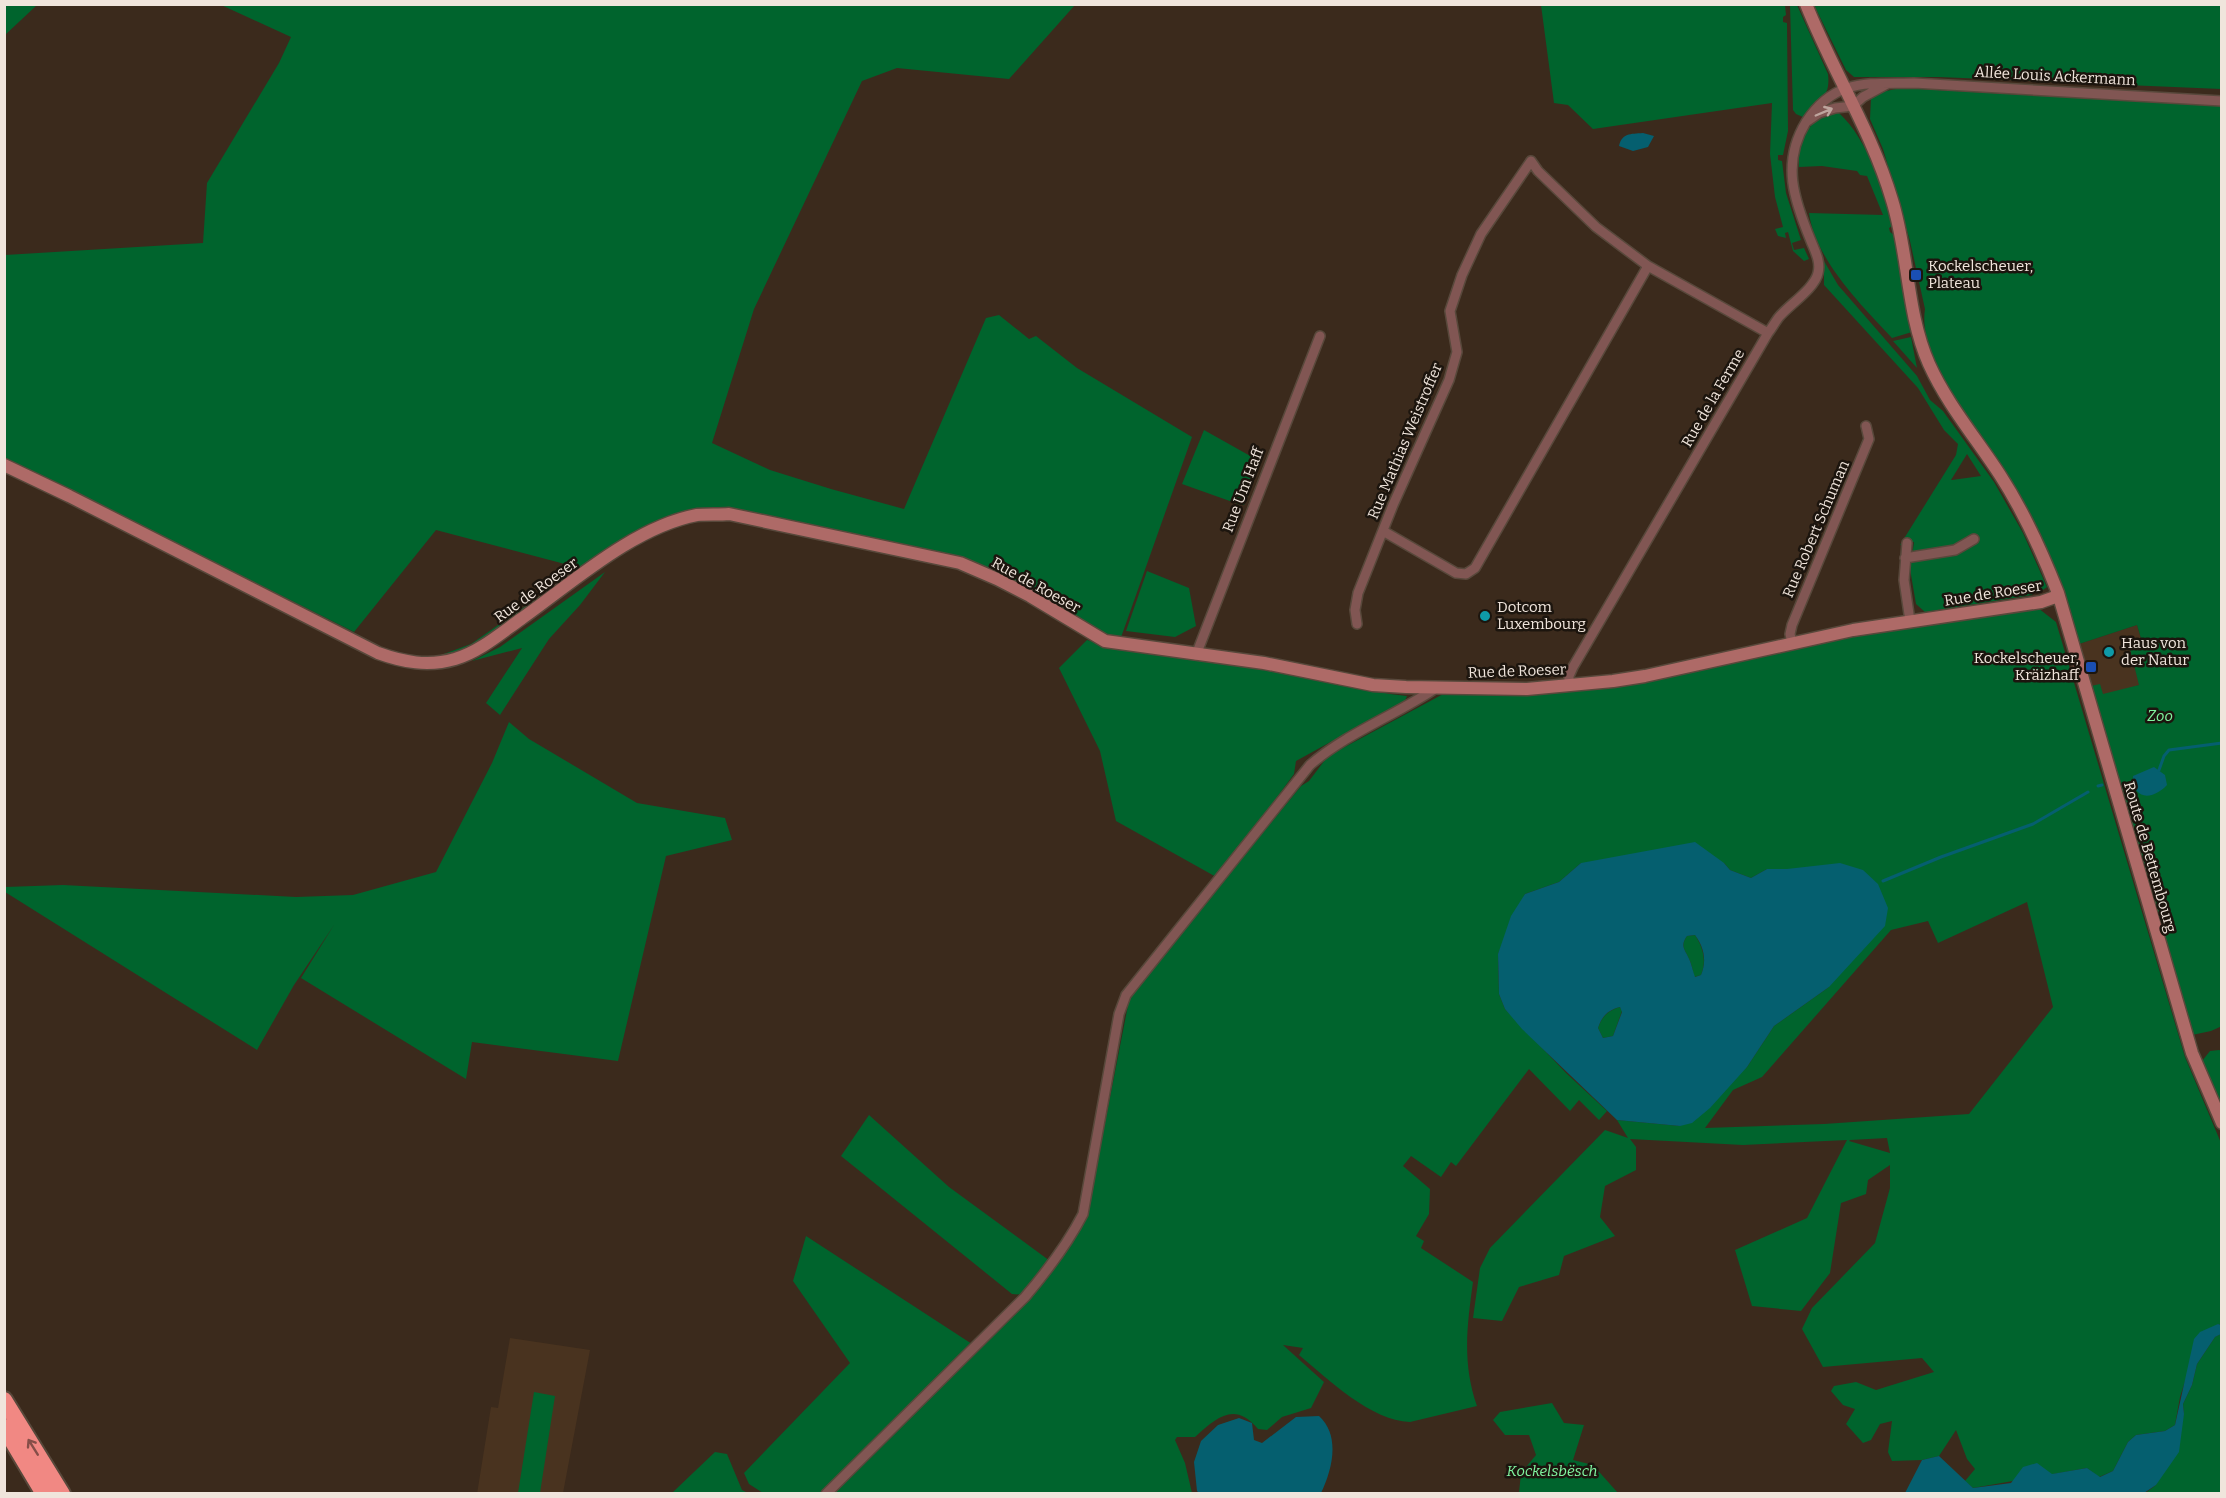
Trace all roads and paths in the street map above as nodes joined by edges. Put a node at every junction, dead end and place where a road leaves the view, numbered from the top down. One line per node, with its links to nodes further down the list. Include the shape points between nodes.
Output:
1 (1806, 4): 3 (main road, Route de Bettembourg)
2 (1887, 84): 3 (street, Allée Louis Ackermann); 4 (street, Allée Louis Ackermann); 5 (street, Allée Louis Ackermann)
3 (1844, 88): 5 (main road, Route de Bettembourg); 6 (street, Rue de la Ferme, via 1815,108)
4 (2222, 100)
5 (1853, 106): 6 (street, one-way to 5, via 1819,113); 16 (main road, Route de Bettembourg, via 1893,201 1913,312 1929,363 1943,392 2031,529)
6 (1806, 122): 8 (street, Rue de la Ferme, via 1796,138 1791,173 1819,271 1815,281)
7 (1648, 266): 8 (street, Rue Mathias Weistroffer); 12 (street, Rue Mathias Weistroffer, via 1475,568 1466,574 1456,573); 12 (street, Rue Mathias Weistroffer, via 1596,227 1531,161 1481,234 1462,276 1450,311 1456,352 1450,377)
8 (1768, 333): 21 (street, Rue de la Ferme, via 1573,667)
9 (1320, 336): 20 (street, Rue Um Haff)
10 (1866, 426): 19 (street, Rue Robert Schuman, via 1869,439 1792,626)
11 (4, 465): 20 (main road, Rue de Roeser, via 378,653 401,661 455,659 483,647 652,529 699,515 729,514 960,563 1030,596 1105,641)
12 (1383, 531): 18 (street, via 1358,593)
13 (1974, 539): 15 (street, via 1955,550)
14 (1907, 543): 15 (street)
15 (1905, 558): 17 (street)
16 (2058, 596): 17 (main road, Rue de Roeser, via 2041,602); 23 (main road, Route de Bettembourg, via 2192,1053)
17 (1910, 621): 19 (main road, Rue de Roeser)
18 (1357, 624)
19 (1792, 643): 21 (main road, Rue de Roeser, via 1645,676)
20 (1196, 655): 22 (main road, Rue de Roeser, via 1264,663 1373,685)
21 (1569, 685): 22 (main road, Rue de Roeser, via 1527,689)
22 (1437, 688): 28 (street, via 1310,765 1126,994 1119,1014 1083,1214 1068,1242 1025,1297)
23 (2222, 1123)
24 (4, 1400): 27 (highway, one-way to 24)
25 (4, 1427): 26 (highway)
26 (44, 1494)
27 (62, 1494)
28 (826, 1494)

